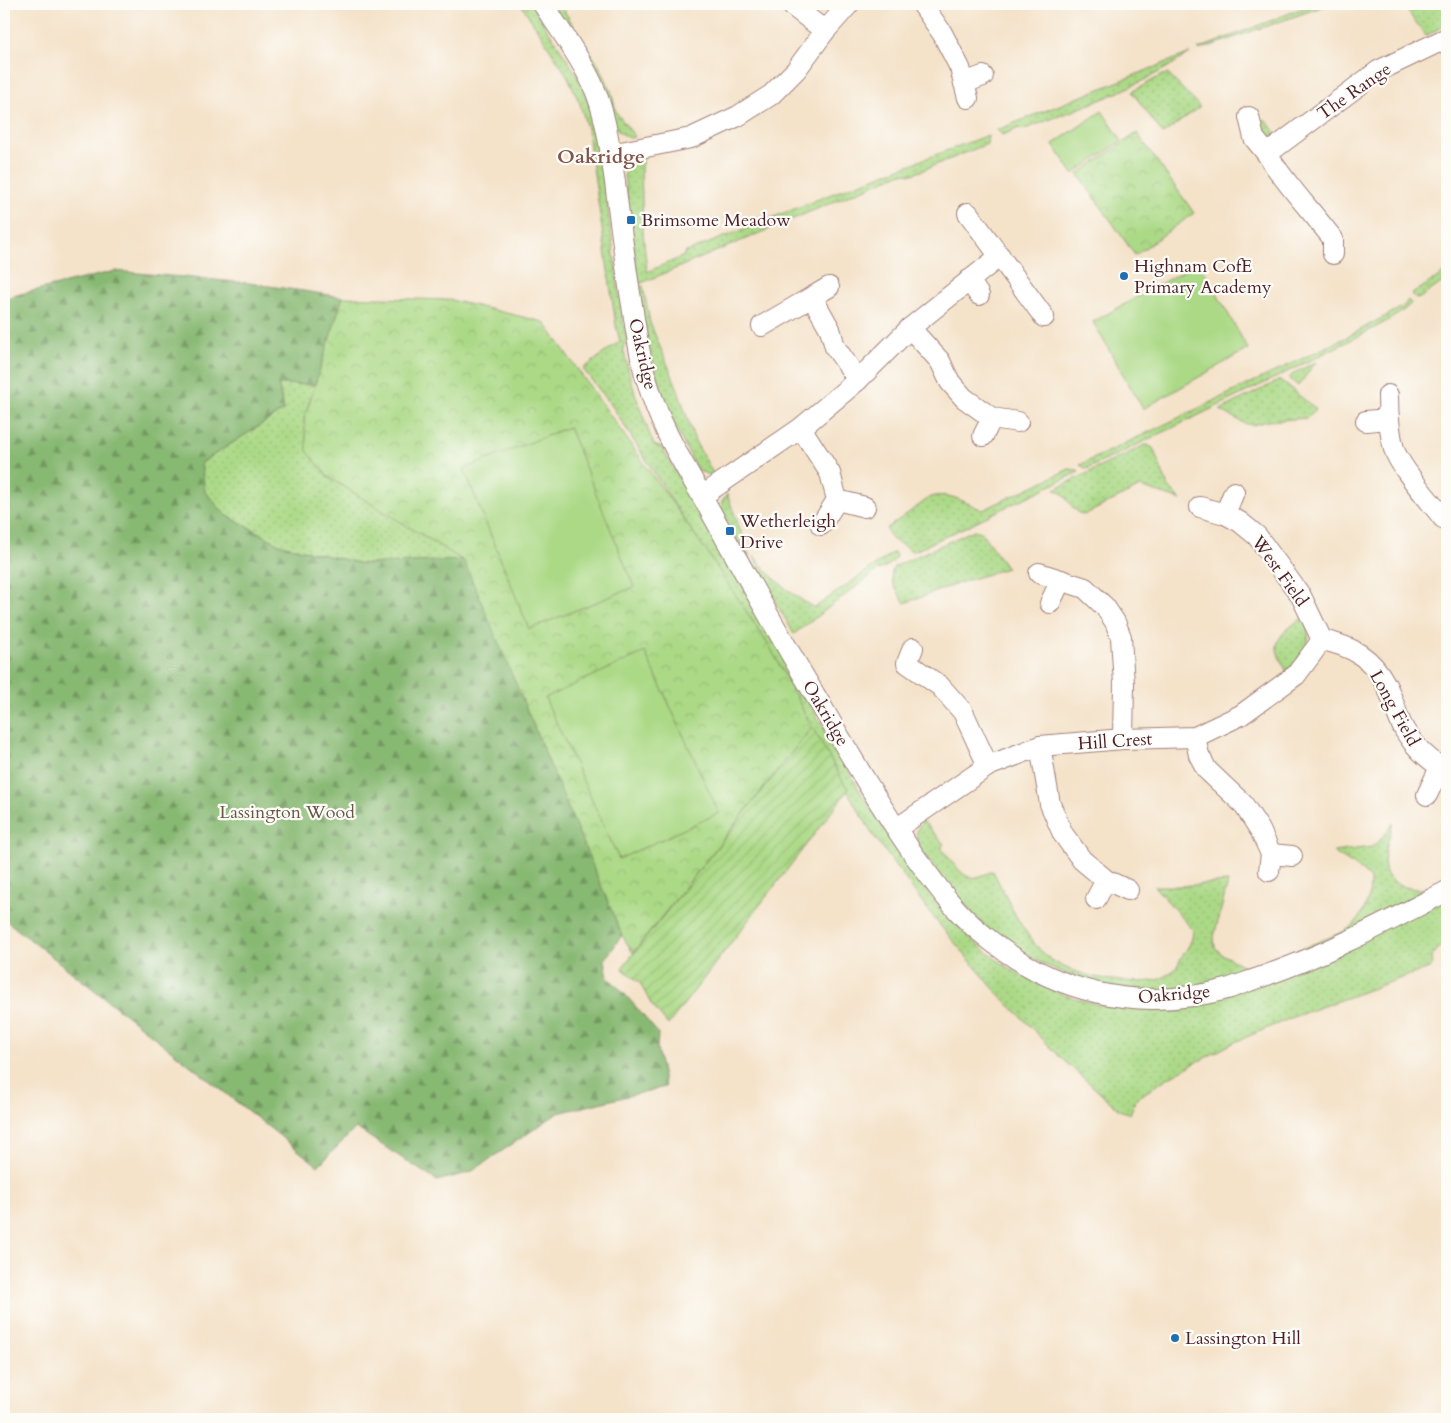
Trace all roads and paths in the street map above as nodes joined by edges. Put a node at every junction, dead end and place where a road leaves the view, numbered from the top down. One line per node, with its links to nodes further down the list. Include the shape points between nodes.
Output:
1 (543, 4): 9 (street, Oakridge, via 592,84)
2 (790, 4): 5 (street)
3 (849, 4): 5 (street)
4 (922, 4): 7 (street, via 960,68 966,90)
5 (825, 31): 9 (street, via 796,70 771,95 738,116 691,138)
6 (1447, 40): 10 (street, The Range, via 1378,70)
7 (983, 76)
8 (1248, 116): 10 (street, via 1254,138)
9 (611, 154): 28 (street, Oakridge, via 637,341 646,380 674,450)
10 (1267, 154): 12 (street, via 1280,176)
11 (968, 213): 13 (street)
12 (1338, 242)
13 (1000, 256): 16 (street); 18 (street, via 975,283)
14 (829, 287): 15 (street)
15 (812, 297): 17 (street); 19 (street, via 830,328 835,347)
16 (1044, 317)
17 (762, 326)
18 (910, 328): 19 (street); 21 (street, via 940,361 950,382 964,398)
19 (858, 380): 25 (street)
20 (1388, 395): 22 (street)
21 (992, 418): 24 (street); 26 (street)
22 (1388, 419): 23 (street); 33 (street, via 1394,450 1400,461)
23 (1366, 421)
24 (1018, 422)
25 (801, 428): 28 (street); 29 (street, via 830,472)
26 (984, 436)
27 (1234, 492): 32 (street)
28 (702, 496): 46 (street, Oakridge, via 782,641)
29 (837, 500): 30 (street); 34 (street)
30 (865, 507)
31 (1200, 507): 32 (street, West Field)
32 (1225, 514): 38 (street, West Field, via 1257,536 1301,596)
33 (1447, 520)
34 (821, 525)
35 (1039, 573): 36 (street)
36 (1061, 580): 37 (street); 41 (street, via 1085,588 1105,607 1118,629 1124,684)
37 (1050, 603)
38 (1322, 640): 40 (street, Hill Crest, via 1296,675 1241,715); 44 (street, Long Field, via 1356,651 1373,666 1386,685 1404,730 1418,750)
39 (913, 648): 43 (street, via 906,663 940,686 963,712)
40 (1195, 737): 41 (street, Hill Crest); 47 (street, via 1207,770 1243,804 1260,830 1270,862)
41 (1123, 739): 42 (street, Hill Crest)
42 (1040, 746): 43 (street, Hill Crest); 48 (street, via 1050,804 1063,834 1082,860)
43 (988, 766): 46 (street, Hill Crest)
44 (1444, 768): 45 (street, Long Field)
45 (1427, 795)
46 (896, 830): 50 (street, Oakridge, via 936,885 978,931 1023,964 1070,985 1143,1000 1227,989 1279,971 1349,942)
47 (1292, 856)
48 (1106, 880): 49 (street); 51 (street)
49 (1128, 890)
50 (1447, 891)
51 (1096, 899)

